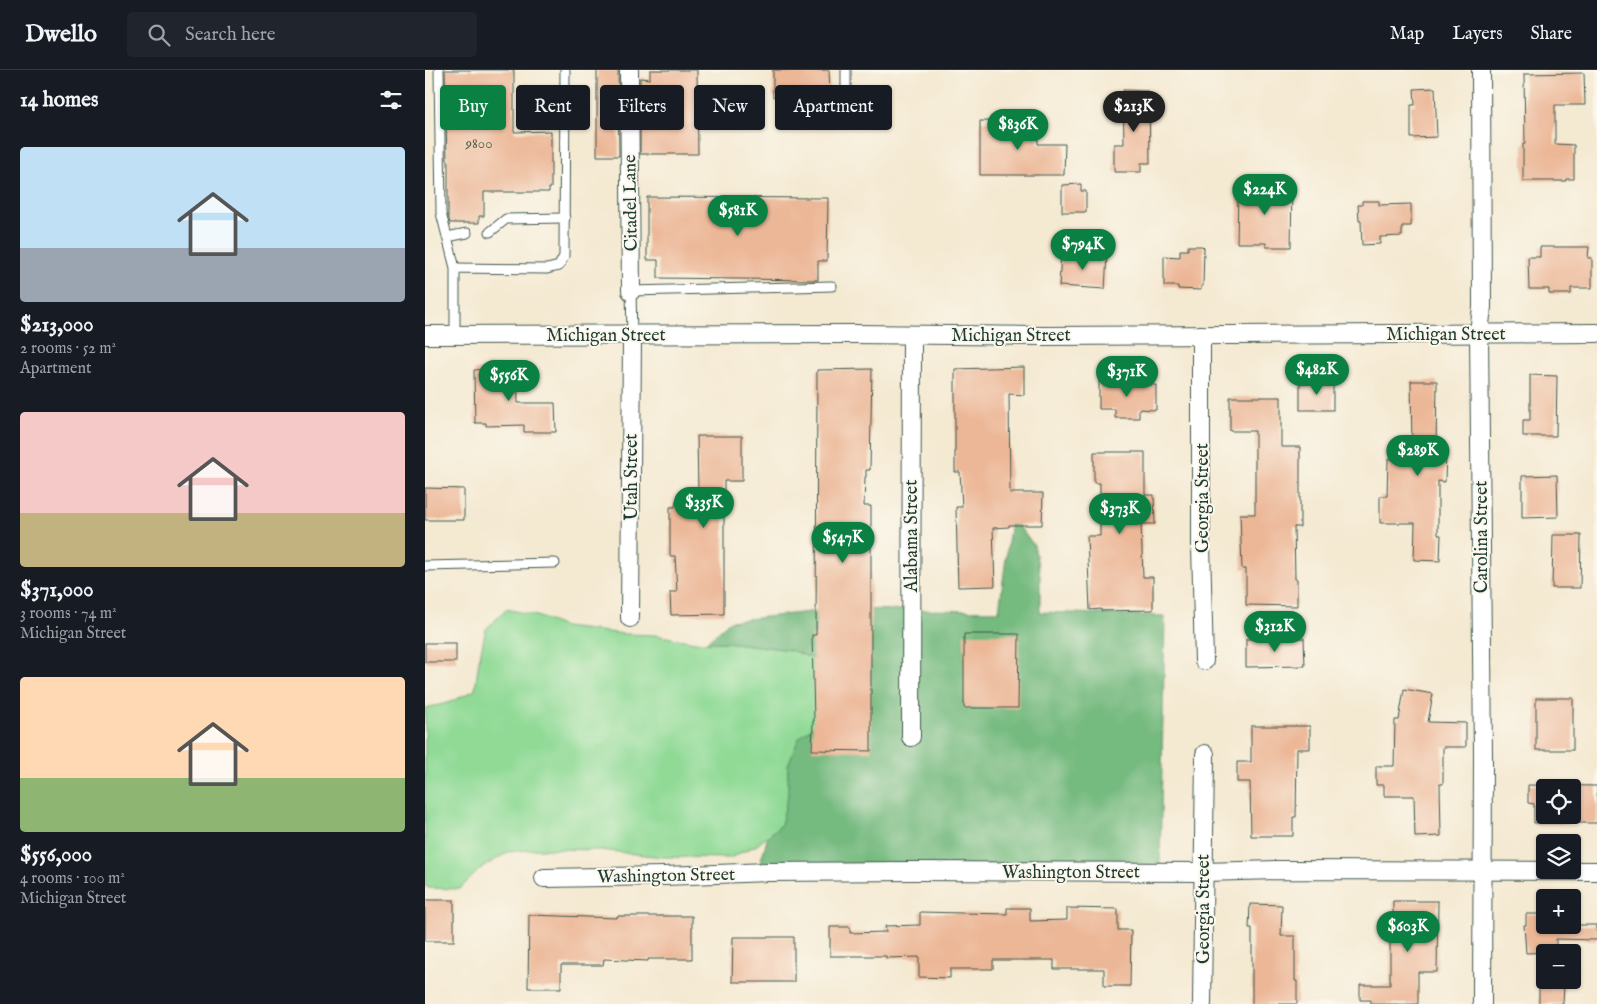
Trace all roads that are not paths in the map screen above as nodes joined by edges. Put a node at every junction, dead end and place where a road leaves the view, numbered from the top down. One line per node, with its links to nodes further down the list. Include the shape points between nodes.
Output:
1 (439, 70): 10 (lane, via 441,213)
2 (565, 70): 7 (lane)
3 (629, 70): 13 (street, Citadel Lane)
4 (846, 70): 6 (lane)
5 (1481, 70): 14 (street, Carolina Street, via 1482,307)
6 (846, 85)
7 (565, 218): 8 (lane, via 506,219); 11 (lane, via 564,256 559,266 547,269)
8 (490, 232)
9 (467, 233): 10 (lane)
10 (447, 237): 11 (lane)
11 (455, 268): 17 (lane)
12 (832, 286): 13 (lane)
13 (631, 291): 18 (lane, Citadel Lane)
14 (1479, 333): 15 (street, Michigan Street); 20 (street, Michigan Street); 27 (street, Carolina Street)
15 (1597, 333)
16 (425, 335): 17 (street, Michigan Street)
17 (455, 335): 18 (street, Michigan Street)
18 (632, 335): 19 (street, Michigan Street); 23 (street, Utah Street)
19 (912, 335): 20 (street, Michigan Street); 25 (street, Alabama Street)
20 (1201, 335): 24 (street, Georgia Street)
21 (555, 563): 22 (lane)
22 (425, 566)
23 (630, 618)
24 (1204, 662)
25 (911, 737)
26 (1205, 754): 29 (street, Georgia Street)
27 (1482, 870): 28 (street, Washington Street); 29 (street, Washington Street); 32 (street, Carolina Street)
28 (1597, 871)
29 (1204, 872): 30 (street, Washington Street, via 787,872); 31 (street, Georgia Street)
30 (544, 878)
31 (1202, 1004)
32 (1482, 1004)

